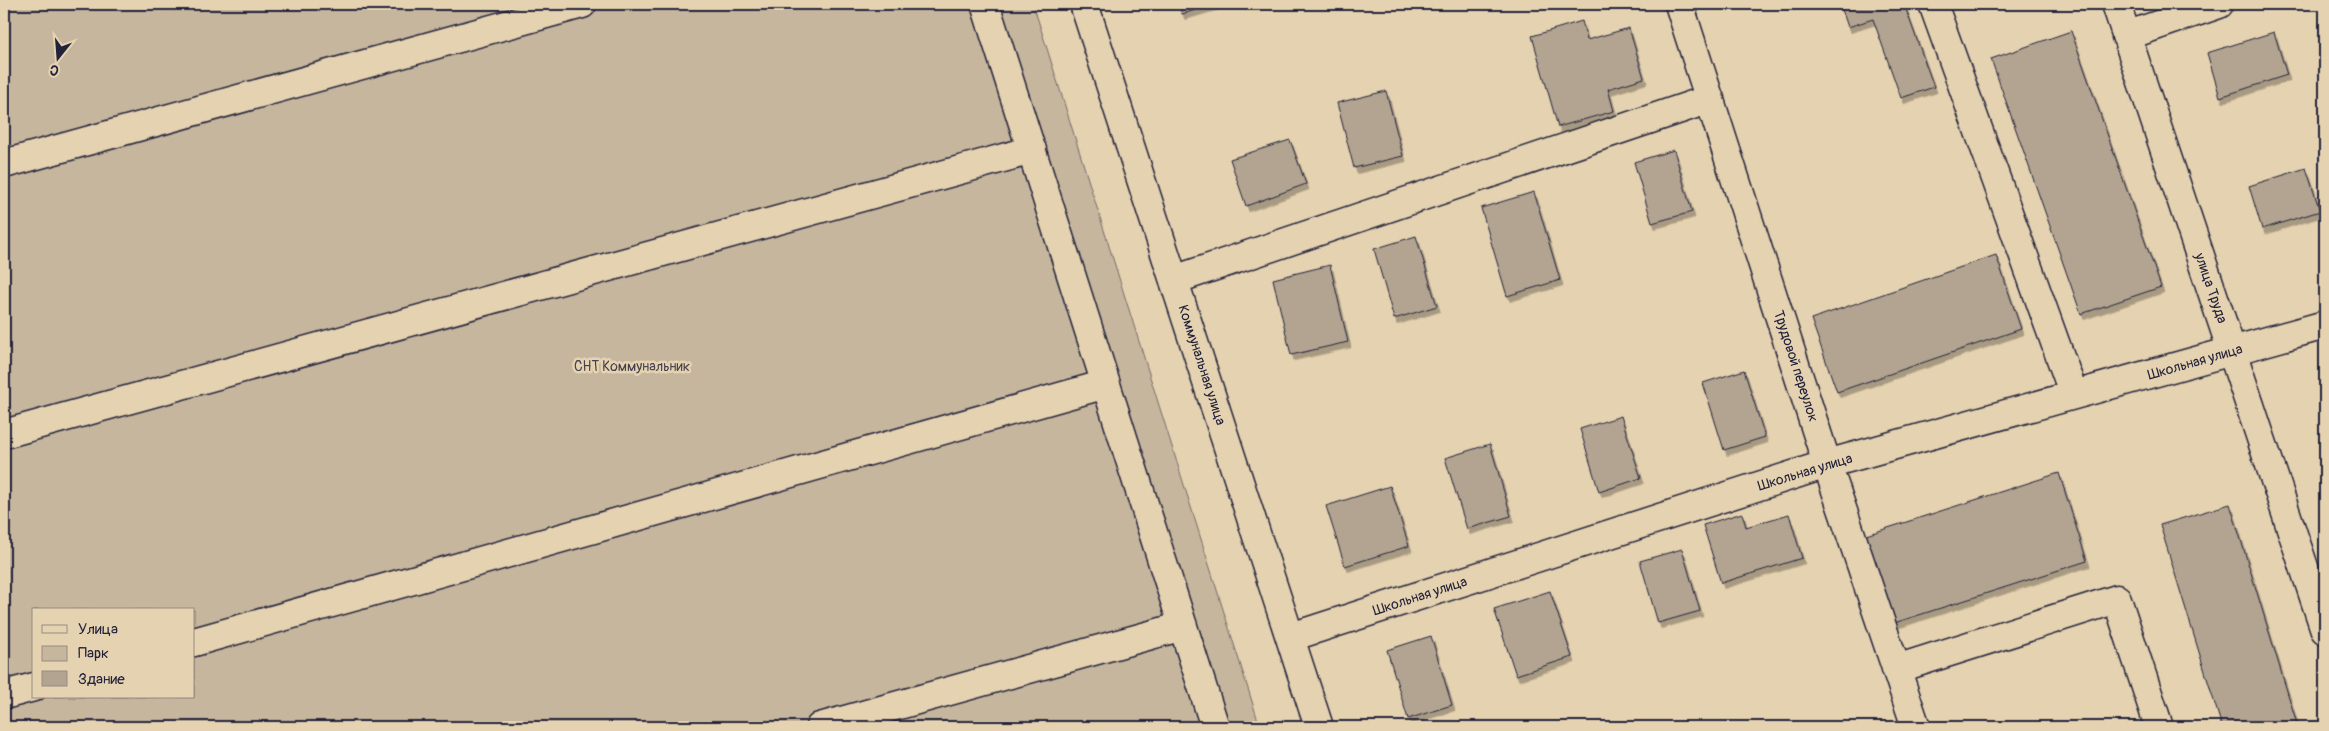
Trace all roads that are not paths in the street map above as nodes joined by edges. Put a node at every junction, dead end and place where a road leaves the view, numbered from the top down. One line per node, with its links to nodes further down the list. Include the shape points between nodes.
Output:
1 (582, 4): 11 (street)
2 (985, 4): 10 (street)
3 (1084, 4): 12 (street, Коммунальная улица)
4 (1679, 4): 9 (street, Трудовой переулок)
5 (1933, 4): 16 (street)
6 (2116, 4): 8 (street, улица Труда)
7 (2219, 4): 8 (street)
8 (2126, 36): 14 (street, улица Труда)
9 (1710, 99): 12 (street); 18 (street, Трудовой переулок)
10 (1032, 150): 15 (street); 17 (street)
11 (4, 164)
12 (1174, 280): 21 (street, Коммунальная улица)
13 (2325, 325): 14 (street, Школьная улица)
14 (2232, 351): 16 (street, Школьная улица); 20 (street, улица Труда)
15 (1106, 384): 19 (street); 22 (street)
16 (2074, 395): 18 (street, Школьная улица)
17 (4, 434)
18 (1827, 464): 21 (street, Школьная улица); 23 (street, Трудовой переулок)
19 (1183, 626): 26 (street); 27 (street)
20 (2325, 630)
21 (1291, 638): 28 (street, Коммунальная улица)
22 (195, 642)
23 (1896, 670): 29 (street, Трудовой переулок); 30 (street, via 2117,599)
24 (32, 688): 25 (street)
25 (4, 695)
26 (820, 727)
27 (1215, 727)
28 (1319, 727)
29 (1916, 727)
30 (2159, 727)

